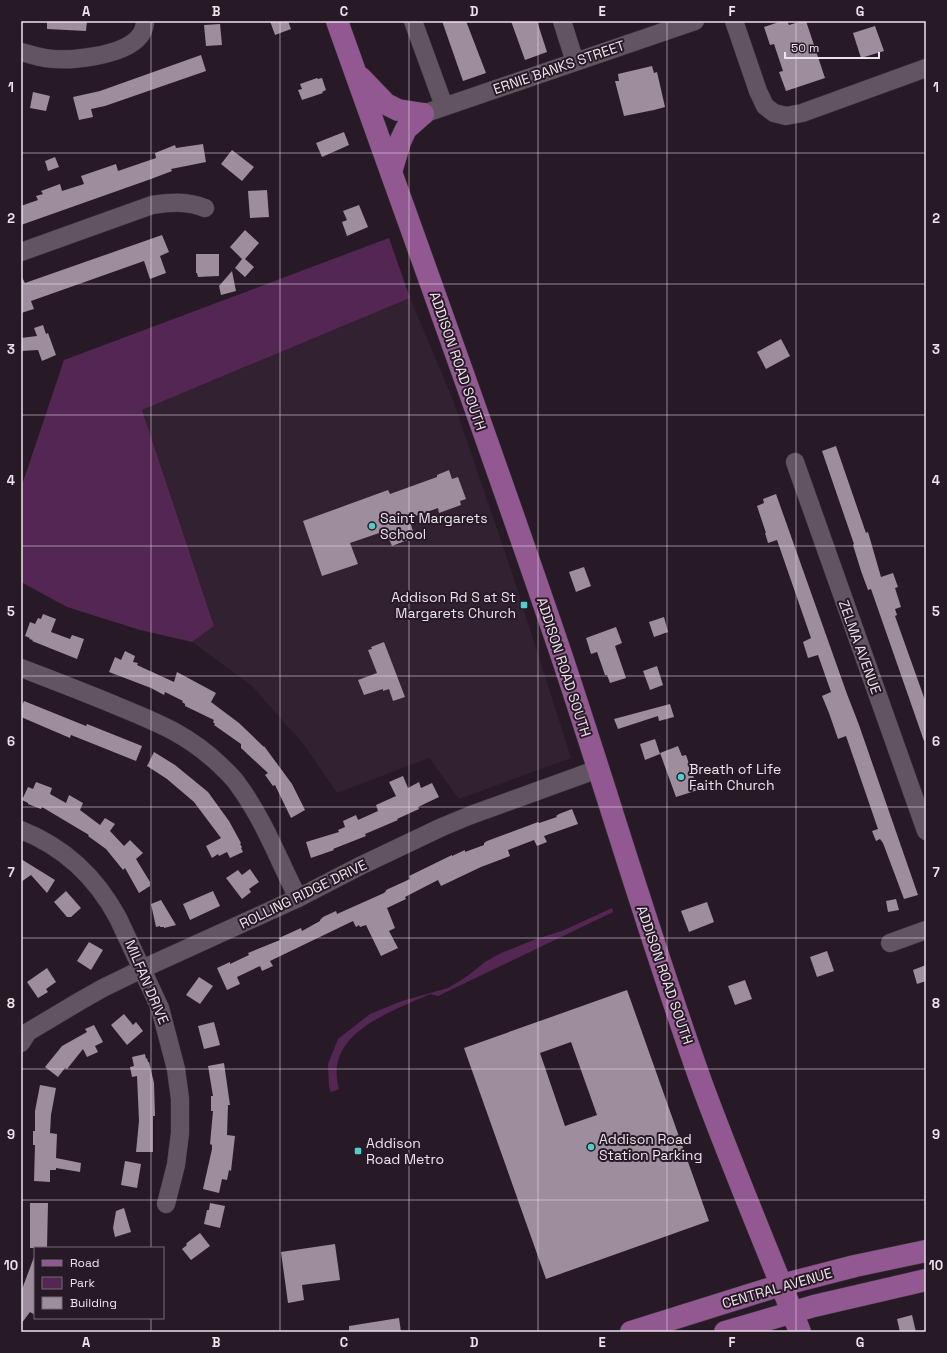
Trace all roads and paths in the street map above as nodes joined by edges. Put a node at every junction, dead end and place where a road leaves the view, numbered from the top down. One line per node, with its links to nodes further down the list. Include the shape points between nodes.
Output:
1 (337, 21): 10 (main road, ADDISON ROAD SOUTH)
2 (413, 21): 11 (street)
3 (562, 21): 8 (street)
4 (695, 21): 8 (street, ERNIE BANKS STREET)
5 (734, 21): 9 (street, via 765,106 774,113 786,116 802,113)
6 (145, 23): 7 (street, via 142,33 136,40 120,50 99,55 53,59)
7 (21, 52)
8 (575, 62): 11 (street, ERNIE BANKS STREET)
9 (926, 68)
10 (354, 69): 12 (main road, via 386,104 398,110); 13 (main road, ADDISON ROAD SOUTH)
11 (444, 106): 12 (street, ERNIE BANKS STREET)
12 (423, 114): 13 (main road, via 406,129)
13 (391, 172): 18 (main road, ADDISON ROAD SOUTH, via 561,654)
14 (205, 208): 15 (street, via 181,202 152,206)
15 (21, 252)
16 (795, 462): 20 (street, ZELMA AVENUE)
17 (21, 668): 21 (street, via 166,726 213,758 238,784 247,798 262,823)
18 (598, 769): 21 (street, ROLLING RIDGE DRIVE, via 442,827); 29 (main road, ADDISON ROAD SOUTH, via 700,1077)
19 (21, 830): 24 (street, MILFAN DRIVE, via 49,843 72,860 93,881 111,904)
20 (926, 831)
21 (298, 898): 24 (street, ROLLING RIDGE DRIVE)
22 (926, 930): 23 (street)
23 (890, 942)
24 (142, 969): 25 (street, ROLLING RIDGE DRIVE); 26 (street, MILFAN DRIVE, via 160,1008 179,1084 180,1133 176,1164)
25 (23, 1033)
26 (166, 1204)
27 (926, 1251): 29 (main road, CENTRAL AVENUE)
28 (926, 1280): 30 (main road, CENTRAL AVENUE)
29 (781, 1285): 30 (main road, ADDISON ROAD SOUTH); 31 (main road, CENTRAL AVENUE)
30 (792, 1312): 32 (main road, CENTRAL AVENUE); 33 (main road, ADDISON ROAD SOUTH)
31 (631, 1332)
32 (725, 1332)
33 (800, 1332)

